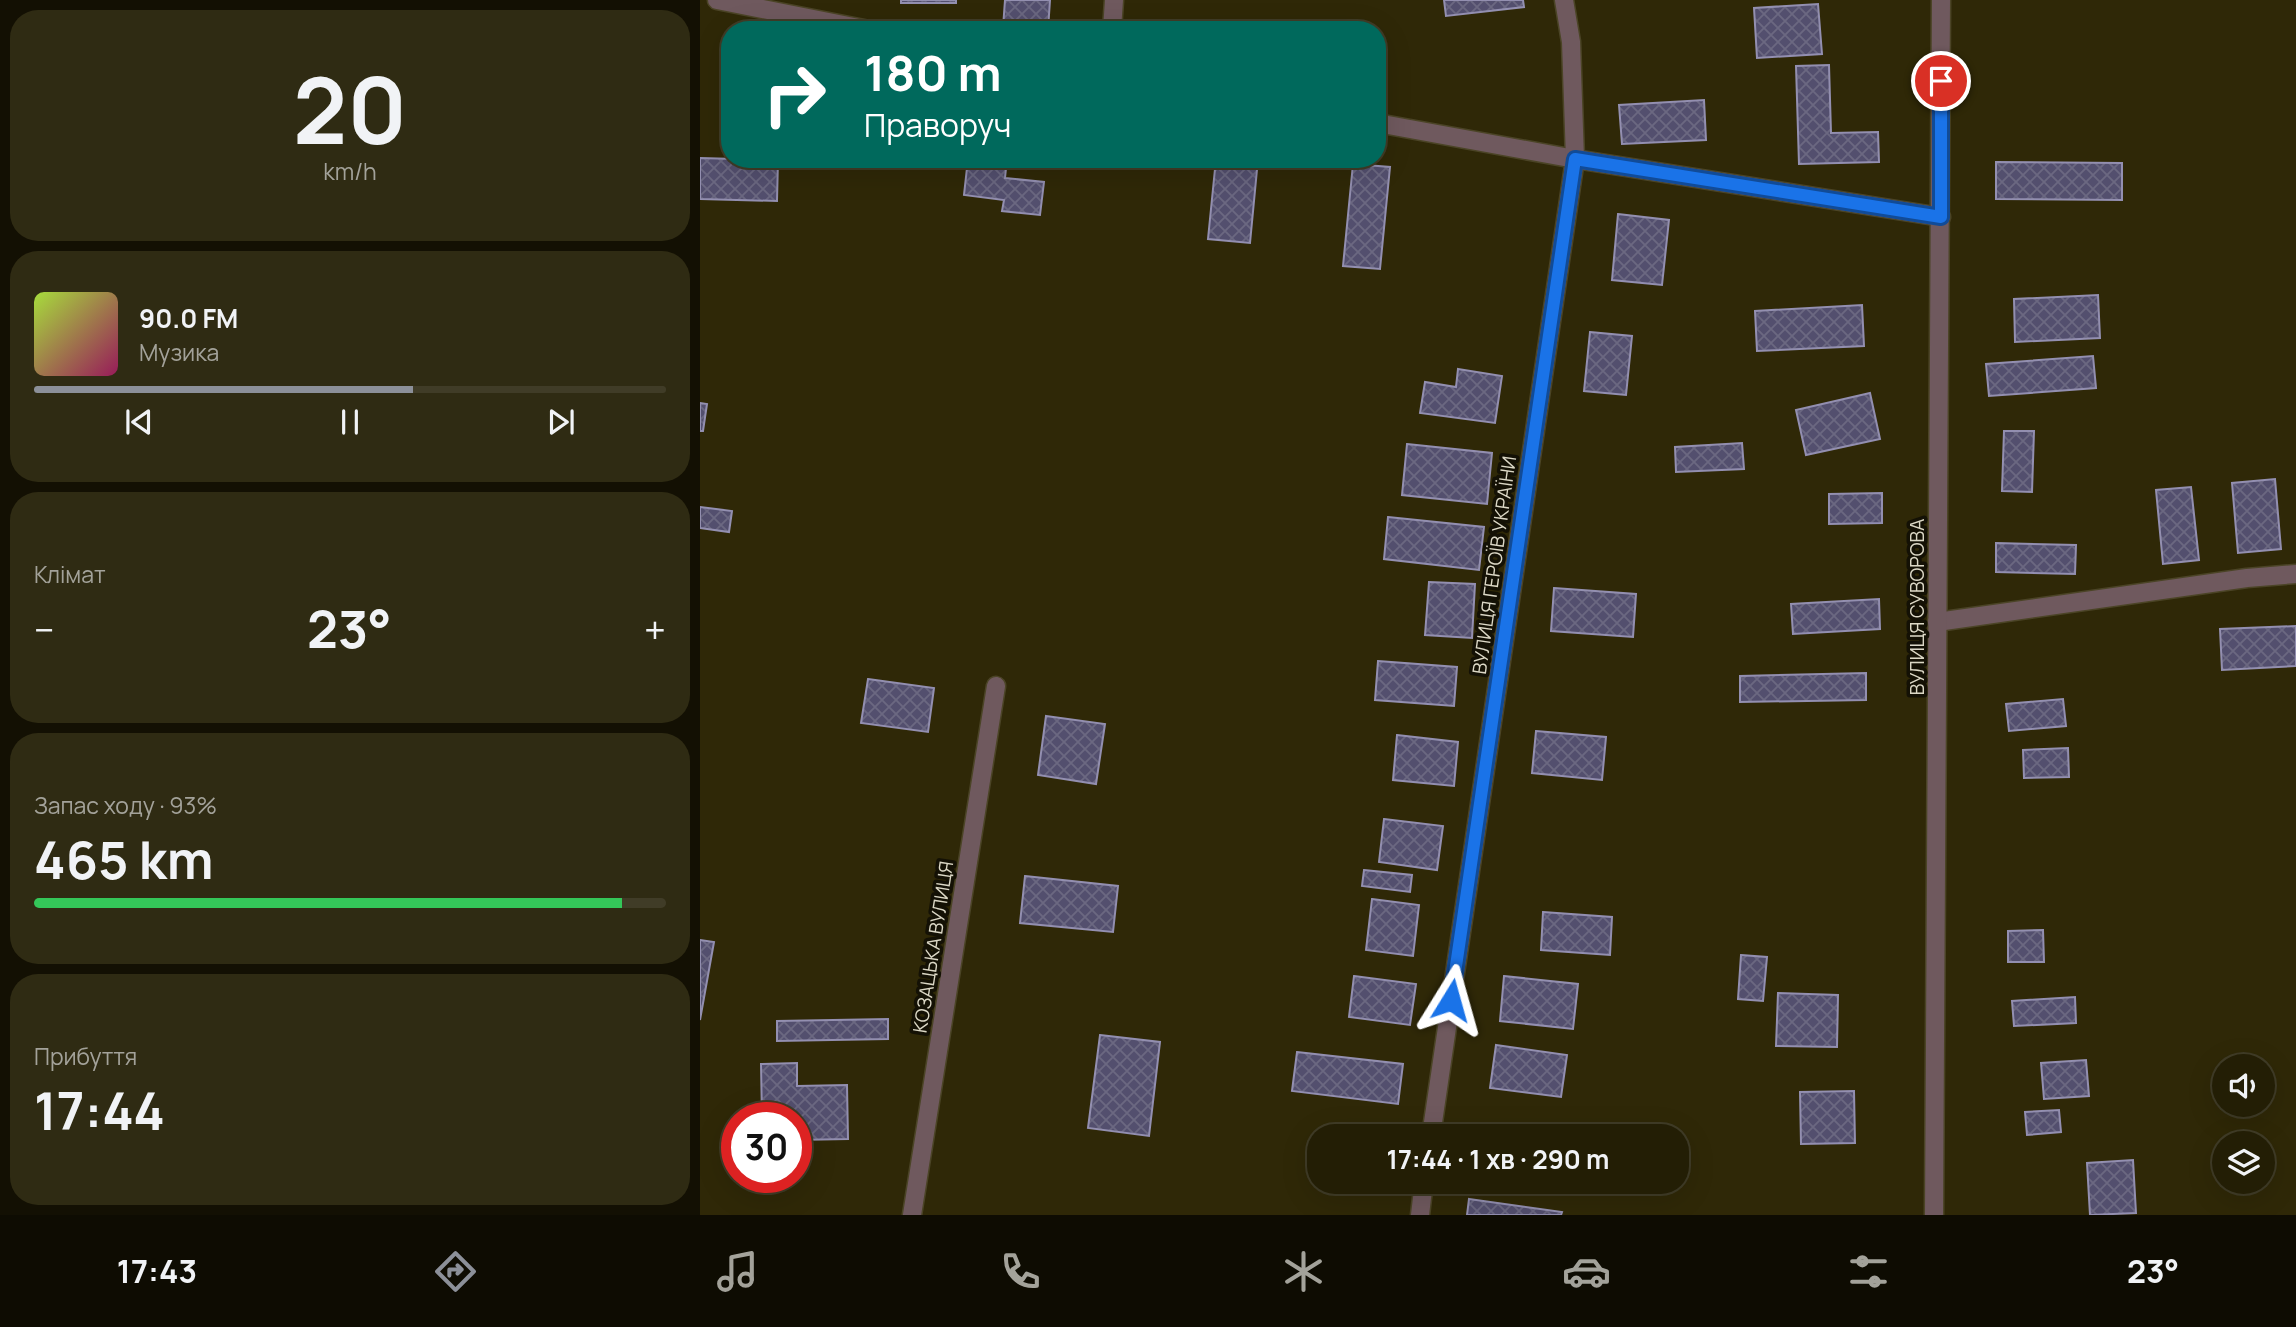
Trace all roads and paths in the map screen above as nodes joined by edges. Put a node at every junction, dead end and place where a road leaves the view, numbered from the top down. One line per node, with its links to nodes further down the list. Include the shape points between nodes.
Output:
1 (717, 0): 5 (street)
2 (1114, 0): 6 (street)
3 (1564, 0): 8 (street, ВУЛИЦЯ ГЕРОЇВ УКРАЇНИ, via 1571,42)
4 (1941, 0): 9 (street, ВУЛИЦЯ СУВОРОВА)
5 (823, 21)
6 (1113, 21)
7 (1386, 125): 8 (street)
8 (1575, 159): 9 (street); 13 (street, ВУЛИЦЯ ГЕРОЇВ УКРАЇНИ)
9 (1941, 217): 11 (street, ВУЛИЦЯ СУВОРОВА)
10 (2296, 574): 11 (street)
11 (1937, 622): 17 (street, ВУЛИЦЯ СУВОРОВА)
12 (996, 686): 15 (street, КОЗАЦЬКА ВУЛИЦЯ)
13 (1433, 1124)
14 (1422, 1194): 16 (street)
15 (912, 1215)
16 (1420, 1215)
17 (1934, 1215)

